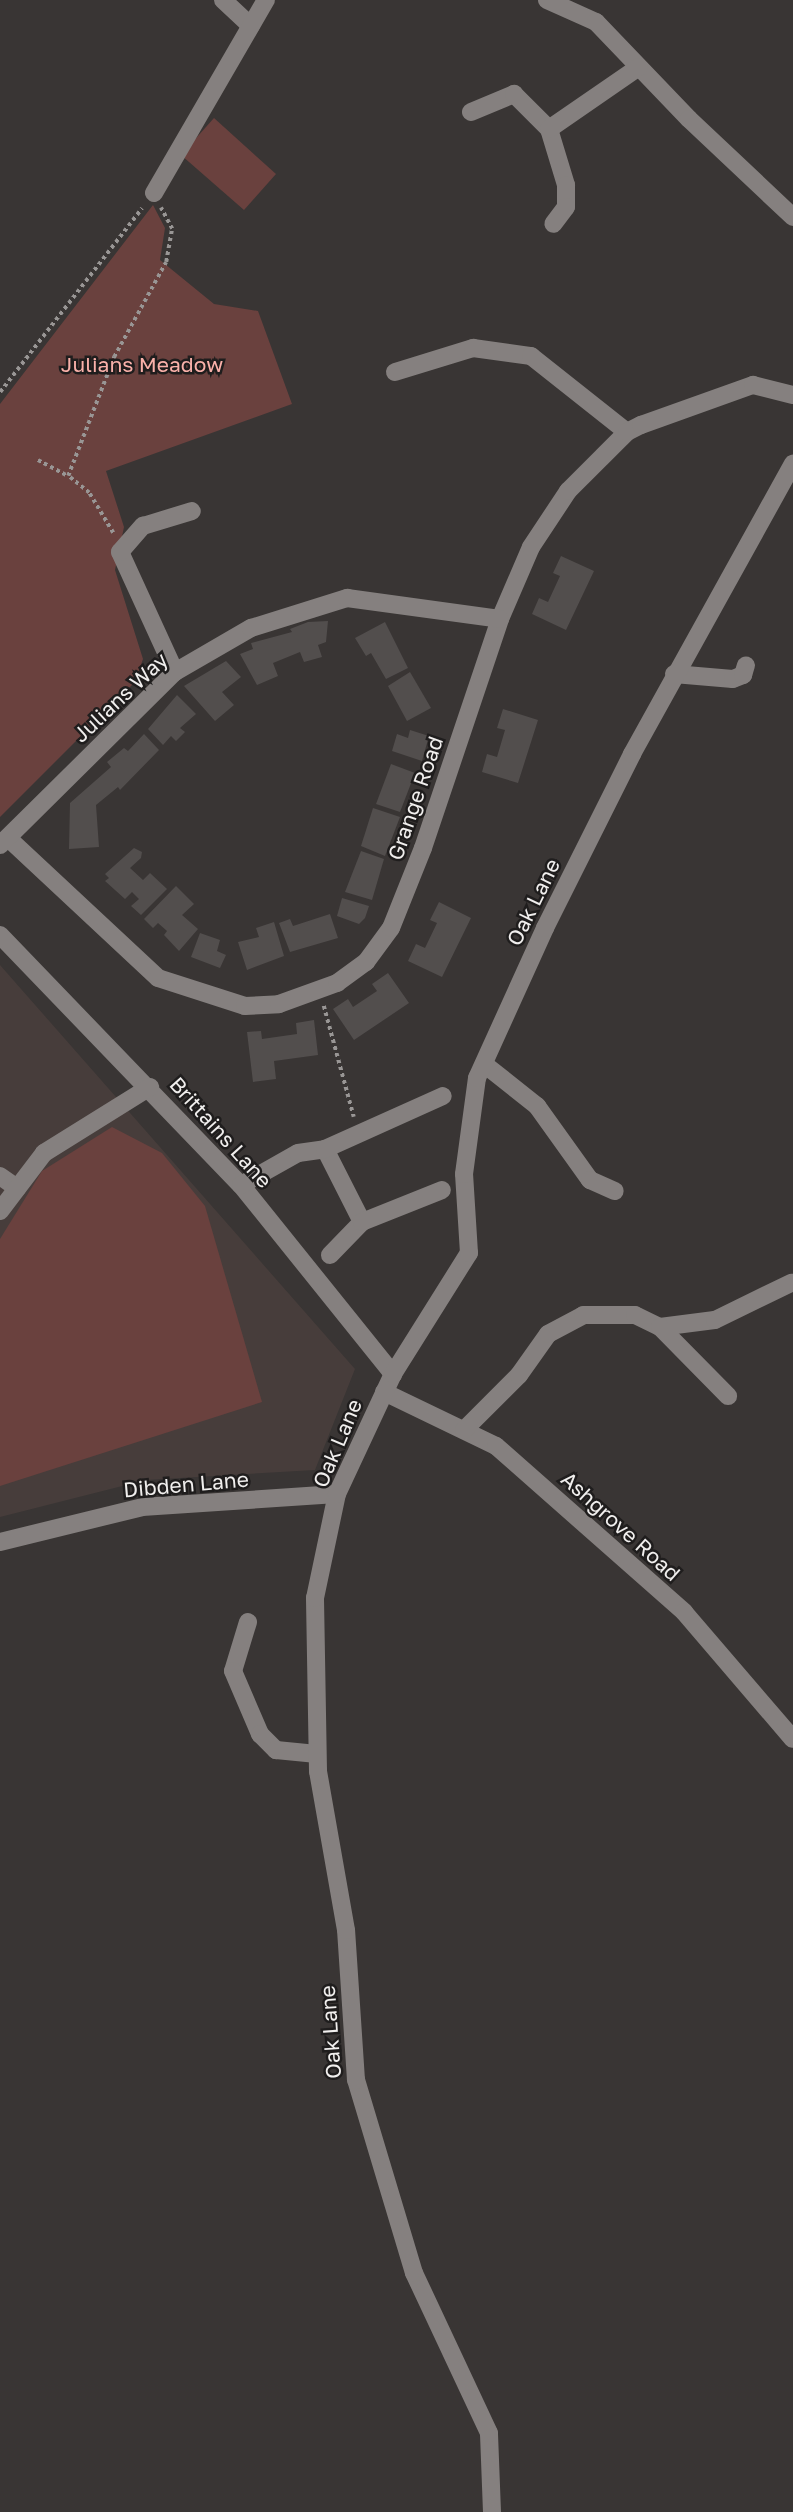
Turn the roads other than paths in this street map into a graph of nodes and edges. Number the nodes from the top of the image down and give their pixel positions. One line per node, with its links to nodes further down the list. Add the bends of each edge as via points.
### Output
1 (223, 0): 4 (street)
2 (266, 0): 4 (street)
3 (547, 0): 5 (street, via 596,22)
4 (251, 26): 8 (street)
5 (639, 67): 7 (street); 9 (street)
6 (471, 111): 7 (street, via 514,94)
7 (549, 129): 10 (street, via 566,185 566,207)
8 (153, 193)
9 (793, 217)
10 (553, 224)
11 (395, 372): 13 (street, via 473,348 531,356)
12 (793, 395): 13 (street, Grange Road, via 753,385)
13 (627, 432): 16 (street, Grange Road, via 561,500 531,547)
14 (793, 464): 19 (street, Oak Lane)
15 (192, 511): 18 (street, via 143,526 120,552)
16 (500, 619): 18 (street, Julians Way, via 347,598 251,628); 20 (street, Grange Road, via 423,848 391,928 366,962 319,990 279,1004 245,1006 158,978)
17 (746, 665): 19 (street, via 743,675 733,679)
18 (175, 672): 20 (street, Julians Way)
19 (674, 674): 22 (street, Oak Lane, via 545,928)
20 (4, 842)
21 (0, 935): 23 (street, Brittains Lane)
22 (484, 1064): 30 (street, via 537,1106 590,1180); 36 (street, Oak Lane, via 468,1121 469,1252)
23 (150, 1087): 27 (street, Brittains Lane); 28 (street, via 44,1153)
24 (443, 1096): 25 (street)
25 (325, 1149): 27 (street, via 298,1153); 32 (street)
26 (0, 1176): 28 (street)
27 (241, 1185): 36 (street, Brittains Lane)
28 (17, 1188): 31 (street)
29 (442, 1190): 32 (street)
30 (615, 1191)
31 (0, 1211)
32 (362, 1222): 33 (street)
33 (330, 1255)
34 (790, 1283): 35 (street, via 715,1320)
35 (660, 1327): 38 (street); 39 (street, via 635,1315 583,1315 548,1334 519,1375)
36 (393, 1374): 37 (street, Oak Lane)
37 (384, 1392): 39 (street, Ashgrove Road); 40 (street, Oak Lane)
38 (728, 1396)
39 (464, 1430): 43 (street, Ashgrove Road, via 496,1446 684,1612)
40 (337, 1494): 41 (street, Dibden Lane, via 142,1507); 44 (street, Oak Lane, via 315,1598)
41 (0, 1542)
42 (248, 1622): 44 (street, via 233,1671 260,1734 276,1750)
43 (791, 1733)
44 (317, 1754): 45 (street, Oak Lane, via 346,1930 355,2080 414,2273 489,2433)
45 (492, 2512)

